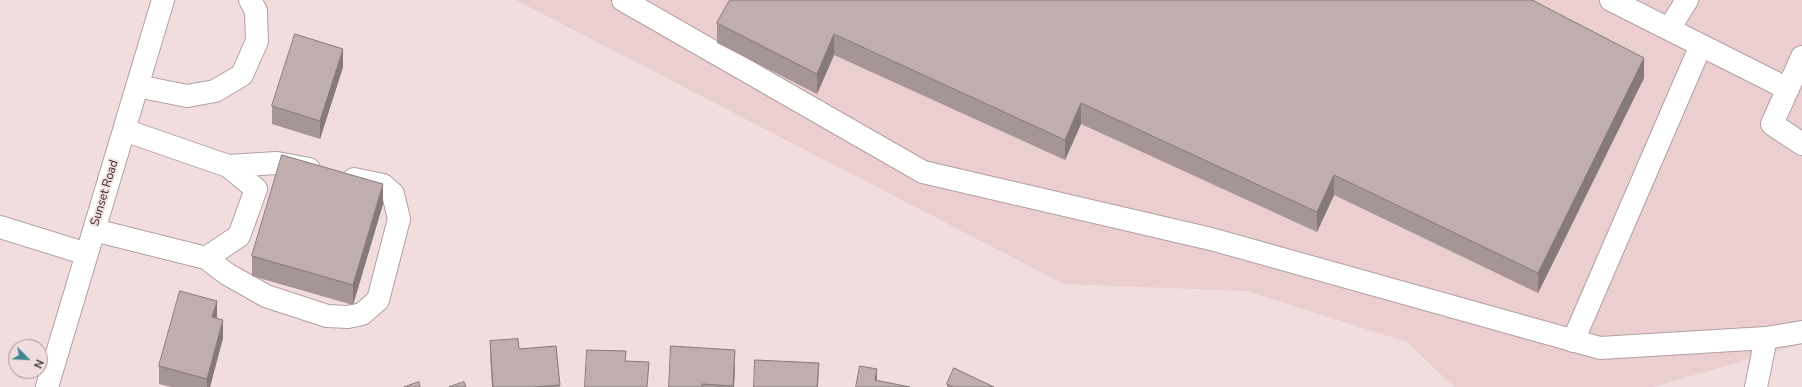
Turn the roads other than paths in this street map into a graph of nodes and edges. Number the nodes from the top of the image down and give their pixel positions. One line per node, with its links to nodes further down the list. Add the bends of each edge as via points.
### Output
1 (163, 0): 9 (street, Sunset Road)
2 (250, 0): 9 (street, via 256,11 257,42 242,75 215,91 187,96)
3 (623, 0): 20 (street, via 923,172 1211,239)
4 (1611, 0): 6 (street)
5 (1687, 0): 6 (street)
6 (1669, 29): 7 (street)
7 (1700, 45): 10 (street); 20 (street)
8 (1802, 57): 10 (street)
9 (137, 86): 11 (street, Sunset Road)
10 (1788, 89): 12 (street, via 1772,124)
11 (124, 130): 13 (street); 15 (street, Sunset Road)
12 (1802, 144)
13 (228, 166): 17 (street, via 256,189 239,236); 17 (street, via 276,163 383,185 393,194 399,219 378,300 362,314 348,317 327,316 266,296)
14 (0, 227): 16 (street)
15 (94, 230): 16 (street, Sunset Road); 17 (street)
16 (87, 254): 21 (street, Sunset Road)
17 (206, 258)
18 (1802, 332): 19 (street)
19 (1766, 338): 20 (street, via 1600,348); 22 (street)
20 (1573, 340)
21 (47, 387)
22 (1756, 387)

